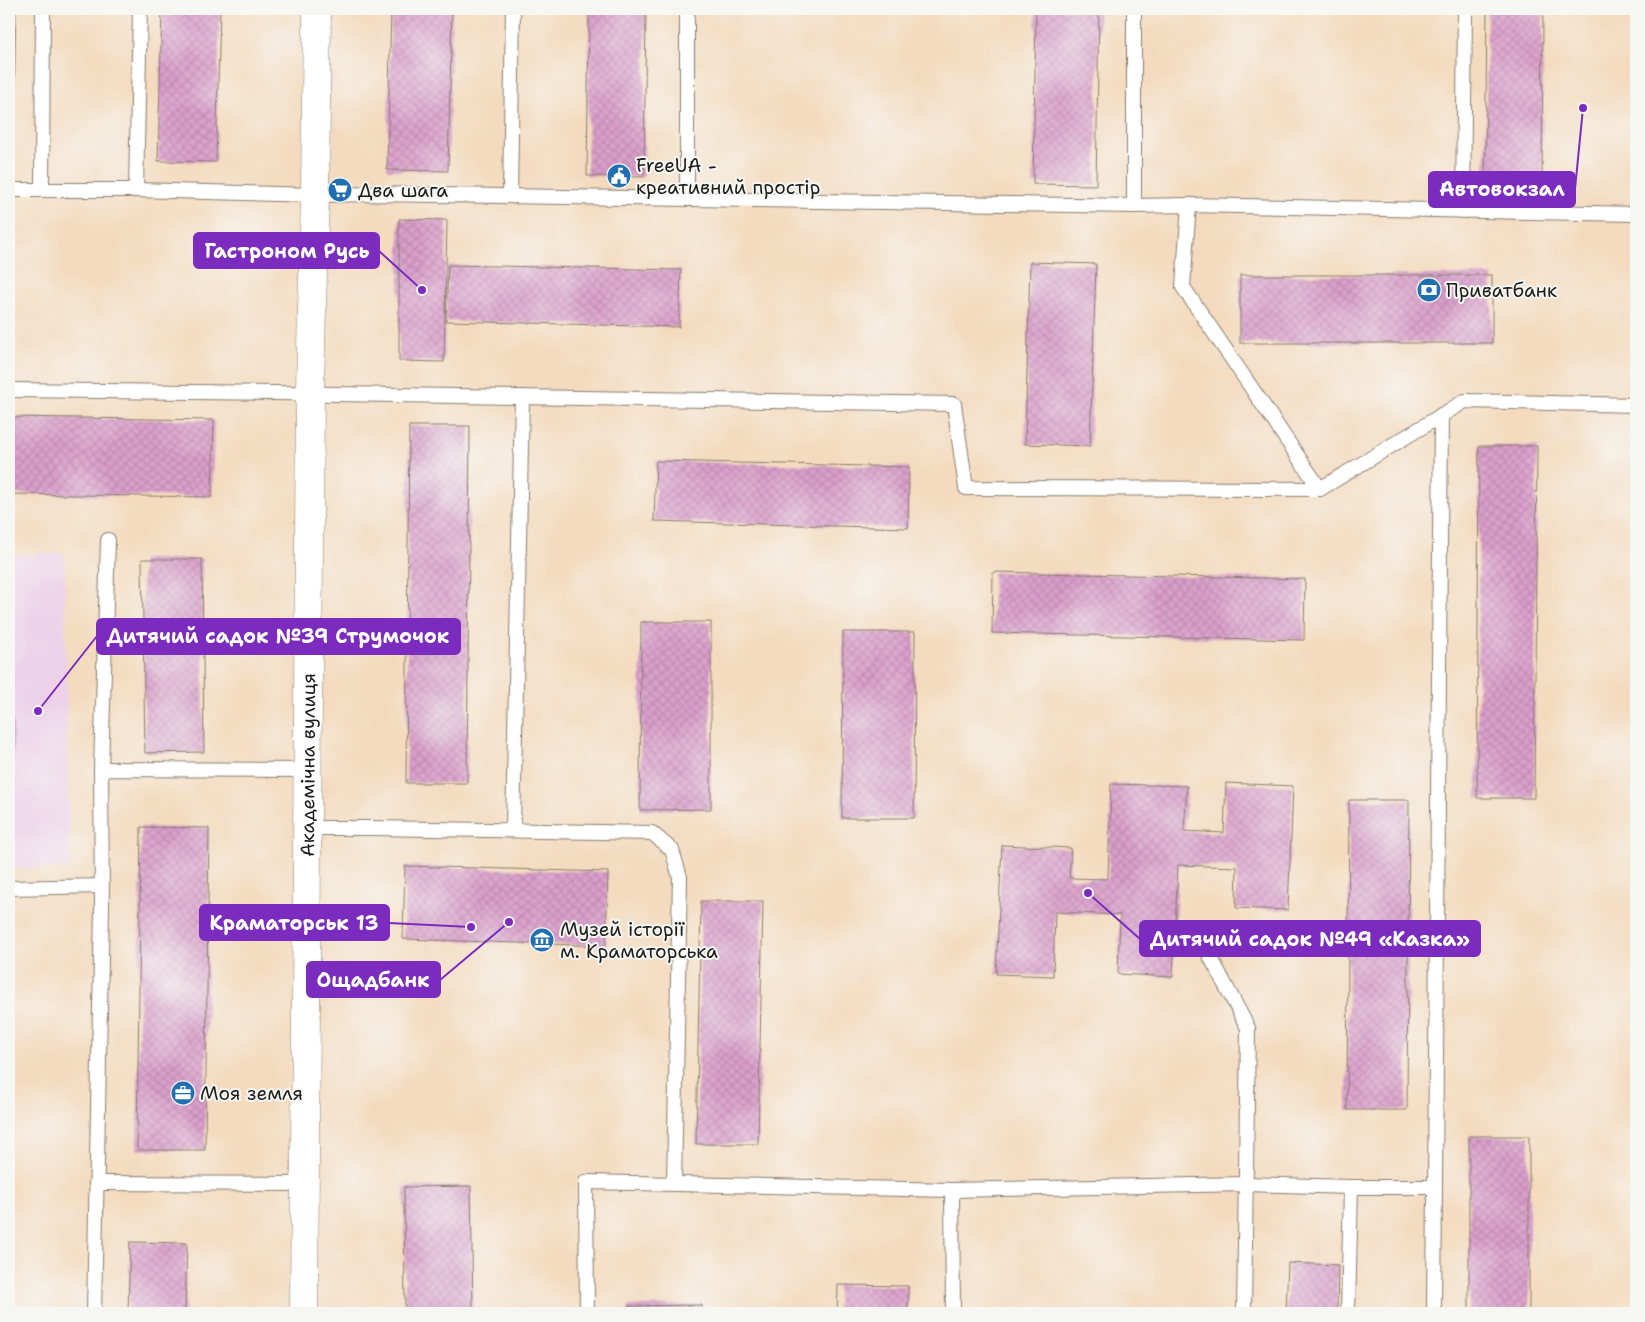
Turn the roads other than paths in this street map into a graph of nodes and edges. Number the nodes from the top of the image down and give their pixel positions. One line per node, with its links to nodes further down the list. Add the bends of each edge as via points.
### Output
1 (43, 9): 9 (lane)
2 (140, 9): 10 (lane)
3 (317, 9): 11 (street, Академічна вулиця)
4 (513, 9): 12 (lane)
5 (686, 9): 13 (lane)
6 (1134, 9): 15 (lane)
7 (1465, 9): 16 (lane)
8 (9, 190): 9 (lane)
9 (42, 190): 10 (lane)
10 (136, 190): 11 (lane)
11 (315, 194): 12 (lane); 19 (street, Академічна вулиця)
12 (510, 196): 13 (lane)
13 (687, 198): 15 (lane)
14 (1189, 205): 15 (lane); 16 (lane); 23 (lane, via 1183,288)
15 (1134, 206)
16 (1463, 211): 17 (lane)
17 (1636, 214)
18 (9, 390): 19 (lane)
19 (310, 393): 20 (lane); 26 (street, Академічна вулиця)
20 (522, 397): 23 (lane, via 954,404 966,488); 28 (lane)
21 (1636, 405): 22 (lane, via 1465,401)
22 (1441, 415): 23 (lane); 37 (lane)
23 (1320, 489)
24 (108, 540): 25 (lane)
25 (101, 769): 26 (lane); 29 (lane)
26 (307, 770): 27 (street, Академічна вулиця)
27 (307, 828): 28 (lane); 33 (street, Академічна вулиця)
28 (513, 830): 34 (lane, via 652,833 672,850 680,877)
29 (102, 886): 30 (lane); 32 (lane)
30 (9, 888)
31 (1201, 939): 35 (lane, via 1248,1028)
32 (96, 1183): 33 (lane); 39 (lane)
33 (304, 1184): 40 (street, Академічна вулиця)
34 (674, 1184): 38 (lane); 41 (lane, via 586,1182)
35 (1246, 1184): 36 (lane); 38 (lane); 43 (lane)
36 (1351, 1187): 37 (lane); 44 (lane)
37 (1435, 1187): 45 (lane)
38 (952, 1190): 42 (lane)
39 (94, 1313)
40 (304, 1313)
41 (588, 1313)
42 (953, 1313)
43 (1244, 1313)
44 (1348, 1313)
45 (1434, 1313)

